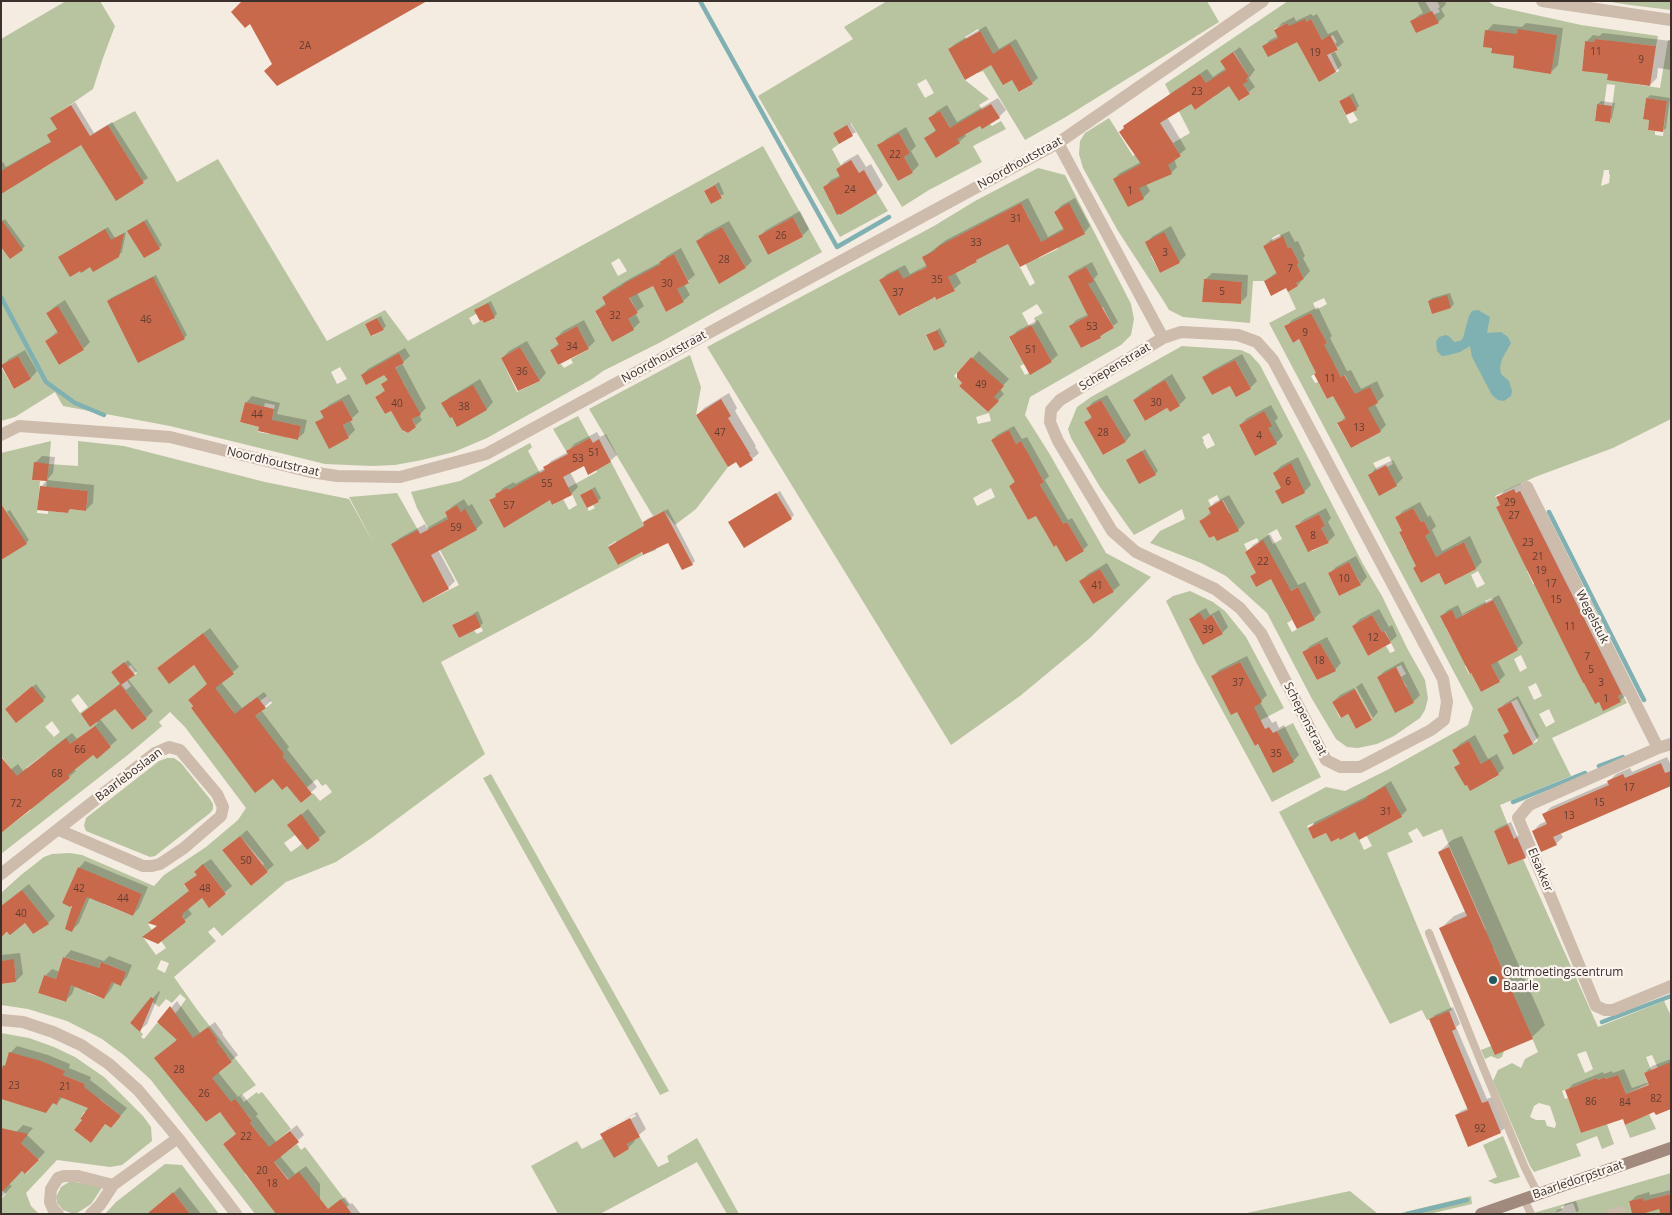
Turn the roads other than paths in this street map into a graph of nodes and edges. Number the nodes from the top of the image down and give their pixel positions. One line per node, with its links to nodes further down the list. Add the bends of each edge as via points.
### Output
1 (1263, 1): 4 (street, Noordhoutstraat)
2 (1542, 1): 3 (street)
3 (1671, 20)
4 (1058, 143): 5 (street, Schepenstraat); 6 (street, Noordhoutstraat, via 486,454 400,477 337,476 170,437 19,426)
5 (1163, 338): 5 (street, Schepenstraat, via 1181,332 1238,335 1257,342 1273,360 1443,679 1447,702 1444,720 1431,730 1360,767 1340,767 1326,760 1260,633 1240,608 1215,589 1136,552 1112,531 1058,442 1050,422 1051,410 1060,400)
6 (1, 435)
7 (1526, 487): 8 (street, Wegelstuk)
8 (1665, 746): 12 (street, Elsakker, via 1529,805 1518,818 1596,1006 1613,1010)
9 (59, 830): 9 (street, Baarleboslaan, via 154,753 169,746 180,750 224,807 221,816 184,848 152,866 144,866); 10 (street, Baarleboslaan)
10 (1, 874)
11 (1429, 933): 17 (lane, via 1490,1086)
12 (1671, 986)
13 (1, 1020): 14 (street, via 23,1022 81,1045 138,1090)
14 (178, 1138): 16 (street); 22 (street)
15 (1671, 1148): 17 (main road, Baarledorpstraat)
16 (113, 1185): 20 (street, via 78,1176 58,1178 51,1189 50,1202); 21 (street)
17 (1538, 1194): 18 (main road, Baarledorpstraat)
18 (1524, 1199): 19 (main road, Baarledorpstraat); 23 (lane)
19 (1488, 1213)
20 (58, 1214)
21 (90, 1214)
22 (236, 1214)
23 (1531, 1214)
24 (1609, 1214): 25 (lane, via 1621,1210)
25 (1622, 1214)

